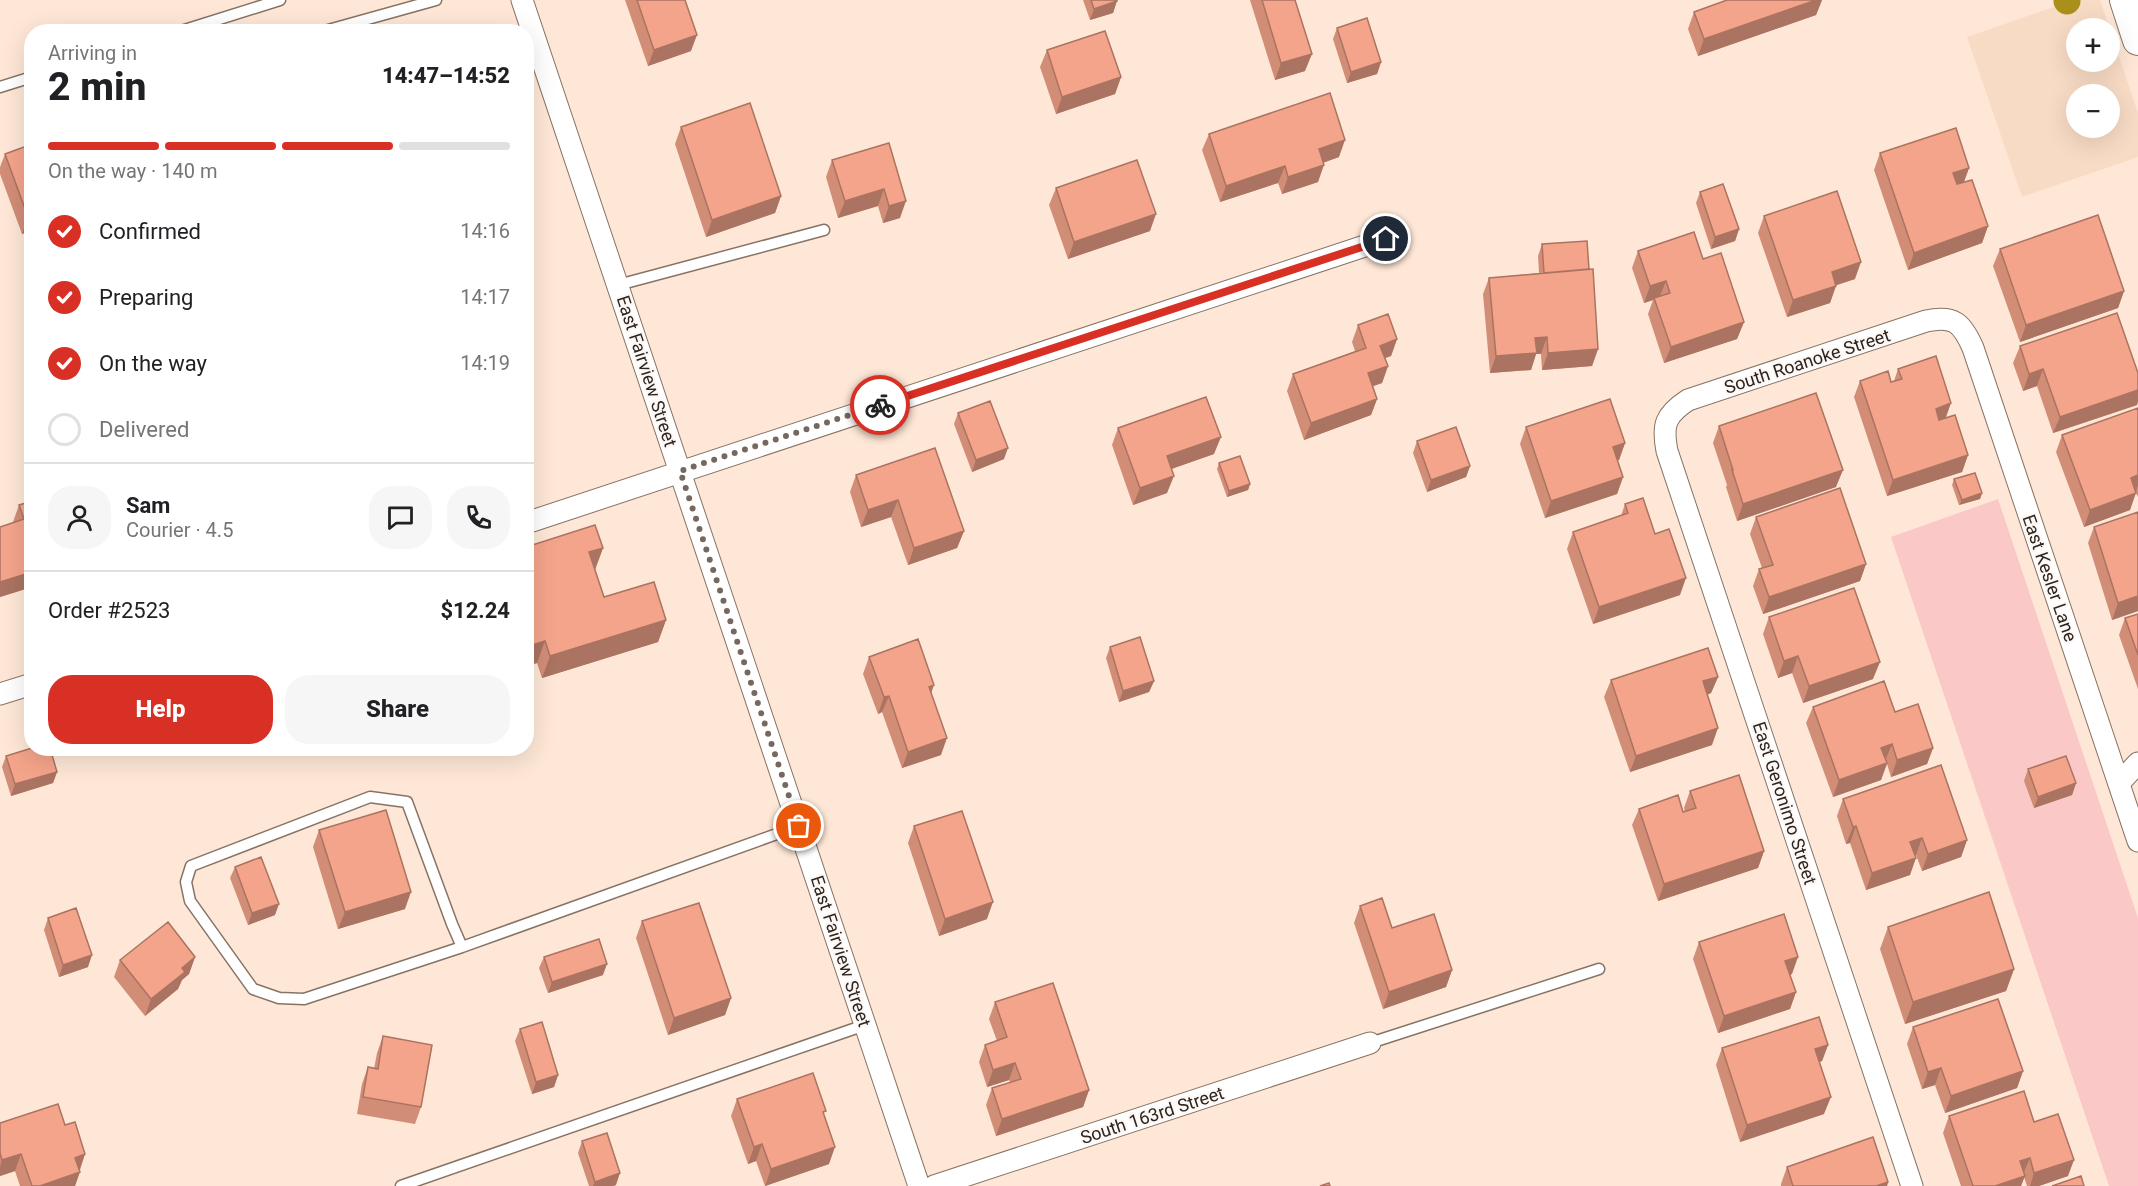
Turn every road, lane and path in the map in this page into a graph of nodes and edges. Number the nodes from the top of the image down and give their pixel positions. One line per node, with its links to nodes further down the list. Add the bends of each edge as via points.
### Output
1 (280, 0): 5 (lane)
2 (436, 0): 6 (lane)
3 (522, 0): 7 (street, East Fairview Street)
4 (2129, 1): 9 (main road)
5 (204, 24)
6 (350, 24)
7 (530, 24)
8 (534, 36): 14 (street, East Fairview Street)
9 (2138, 40)
10 (24, 80): 11 (lane)
11 (0, 87)
12 (824, 230): 14 (lane)
13 (1386, 239): 17 (street)
14 (618, 285): 17 (street, East Fairview Street)
15 (1954, 321): 16 (street, South Roanoke Street, via 1926,321 1688,400); 22 (street, East Kesler Lane, via 1966,332 1973,348)
16 (1667, 419): 32 (street, East Geronimo Street, via 1667,451)
17 (680, 471): 18 (street); 23 (street, East Fairview Street)
18 (534, 520)
19 (24, 686): 20 (street)
20 (0, 694)
21 (2138, 763): 22 (street)
22 (2128, 784): 24 (street, East Kesler Lane)
23 (799, 826): 25 (lane); 27 (street, East Fairview Street)
24 (2138, 841)
25 (462, 947): 25 (lane, via 406,802 397,799 370,797 190,866 186,882 190,901 253,989 279,998 304,999)
26 (1599, 969): 28 (lane)
27 (865, 1024): 29 (lane); 30 (street, East Fairview Street)
28 (1370, 1043): 31 (street, South 163rd Street)
29 (401, 1186)
30 (919, 1186)
31 (934, 1186)
32 (1912, 1186)

